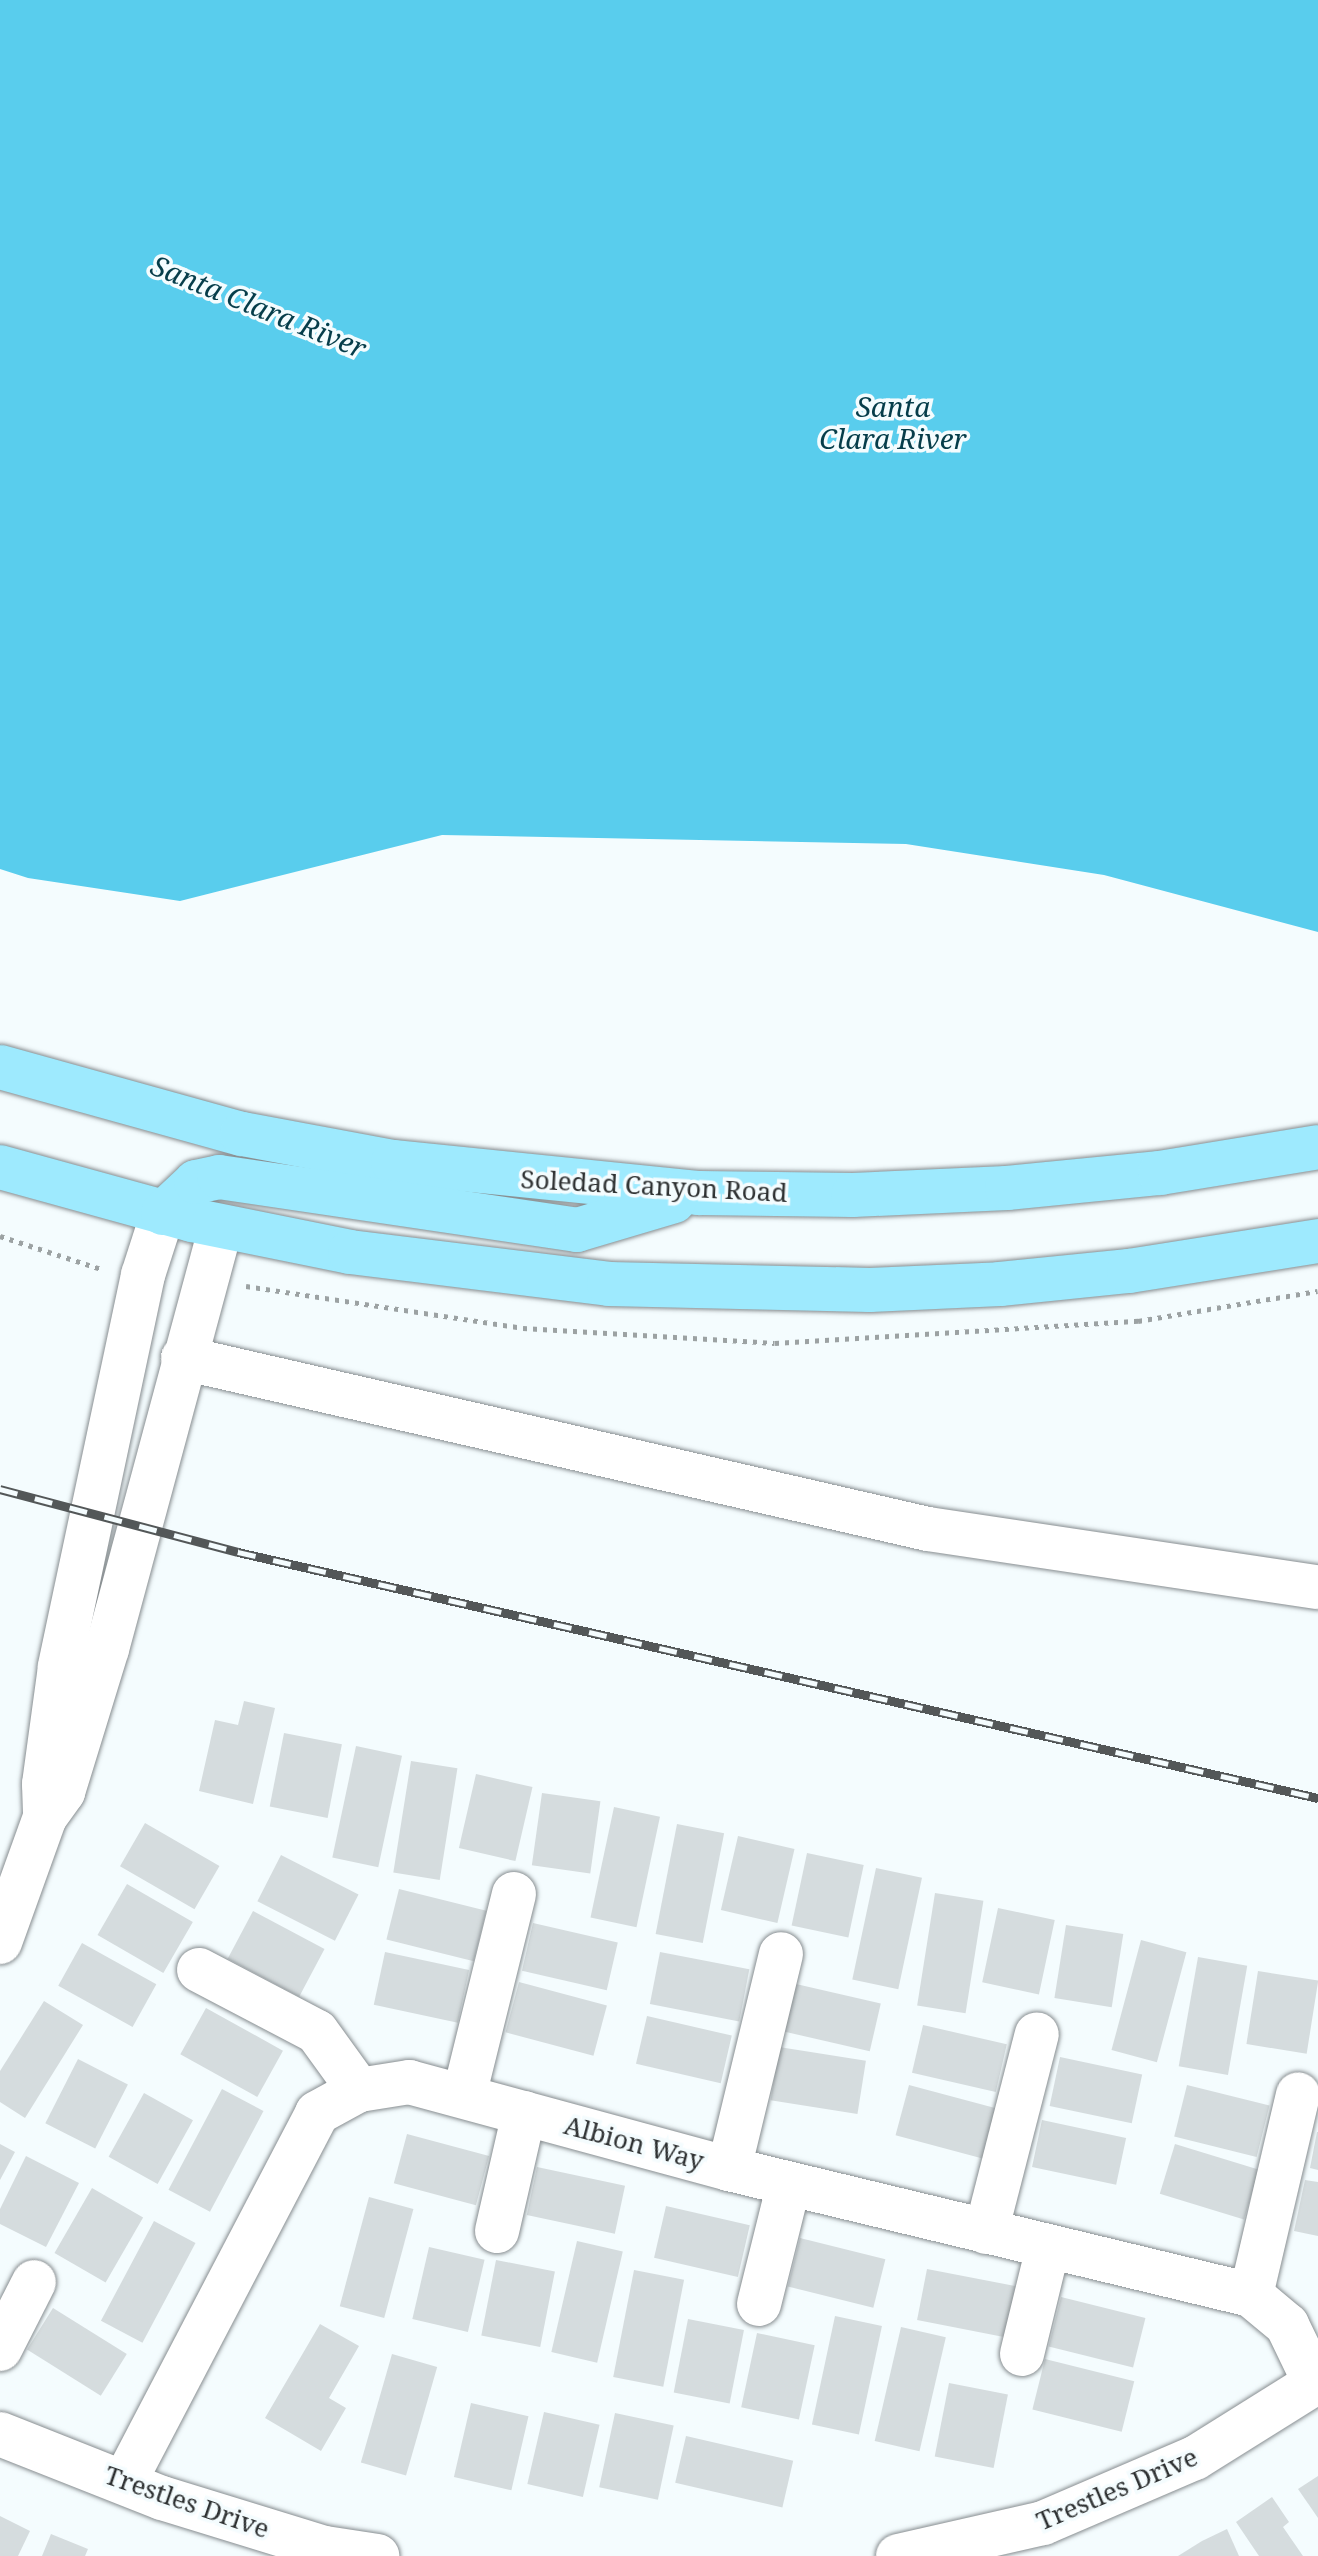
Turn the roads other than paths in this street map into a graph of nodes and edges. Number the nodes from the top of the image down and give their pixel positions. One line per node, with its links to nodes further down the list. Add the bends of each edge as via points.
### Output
1 (0, 1067): 4 (main road, Soledad Canyon Road, via 242,1134 393,1162)
2 (1318, 1147): 4 (main road, Soledad Canyon Road, via 1160,1173 1007,1188 853,1195)
3 (0, 1167): 5 (main road)
4 (699, 1193): 5 (main road, via 577,1230 219,1177 196,1182)
5 (163, 1213): 6 (main road); 10 (street, via 143,1275 60,1667 44,1784)
6 (221, 1227): 7 (main road, via 478,1271 753,1290 1000,1284 1129,1271); 8 (street)
7 (1318, 1241)
8 (183, 1358): 9 (street, via 928,1529); 10 (street, via 107,1649 63,1792)
9 (1318, 1587)
10 (45, 1817): 12 (street)
11 (514, 1894): 18 (street)
12 (0, 1942)
13 (781, 1954): 20 (street)
14 (199, 1970): 16 (street, via 317,2032)
15 (1037, 2034): 23 (street)
16 (359, 2090): 18 (street, Albion Way, via 409,2082); 32 (street, Albion Way, via 317,2113)
17 (1298, 2094): 26 (street)
18 (464, 2096): 19 (street, Albion Way)
19 (524, 2113): 20 (street, Albion Way); 22 (street)
20 (729, 2169): 21 (street, Albion Way)
21 (789, 2184): 23 (street, Albion Way); 27 (street)
22 (497, 2231)
23 (986, 2232): 24 (street, Albion Way)
24 (1048, 2247): 26 (street, Albion Way); 29 (street)
25 (34, 2282): 28 (street)
26 (1251, 2295): 30 (street, Albion Way, via 1287,2325)
27 (759, 2304)
28 (0, 2349)
29 (1022, 2354)
30 (1317, 2382): 34 (street, Trestles Drive, via 1195,2458 1043,2523)
31 (0, 2434): 32 (street, Trestles Drive)
32 (125, 2481): 33 (street, Trestles Drive, via 325,2548)
33 (377, 2556)
34 (898, 2556)

